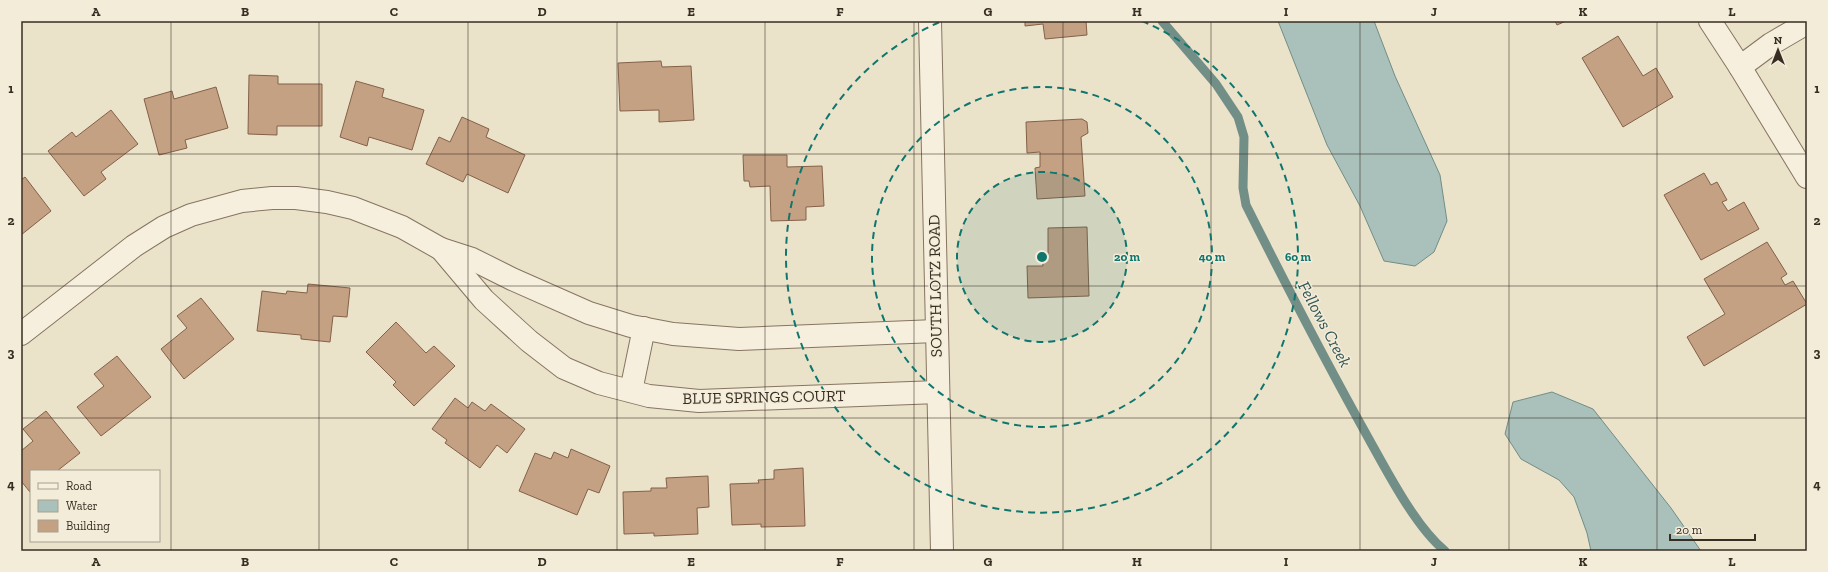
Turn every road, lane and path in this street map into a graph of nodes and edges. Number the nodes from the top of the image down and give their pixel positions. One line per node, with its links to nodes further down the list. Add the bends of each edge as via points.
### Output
1 (930, 21): 8 (street, SOUTH LOTZ ROAD)
2 (1710, 21): 4 (street)
3 (1807, 23): 4 (street, via 1771,44)
4 (1740, 67): 5 (street)
5 (1807, 177)
6 (441, 249): 7 (street, via 472,259 589,313); 9 (street, BLUE SPRINGS COURT, via 402,227 353,208 296,198 242,201 191,215 164,227 134,246); 10 (street, BLUE SPRINGS COURT, via 484,300 529,341 564,368 599,383)
7 (644, 328): 8 (street, via 673,334 739,339); 10 (street)
8 (936, 331): 11 (street, SOUTH LOTZ ROAD)
9 (21, 334)
10 (631, 391): 11 (street, BLUE SPRINGS COURT, via 649,396 699,401)
11 (938, 392): 12 (street, SOUTH LOTZ ROAD)
12 (942, 551)

